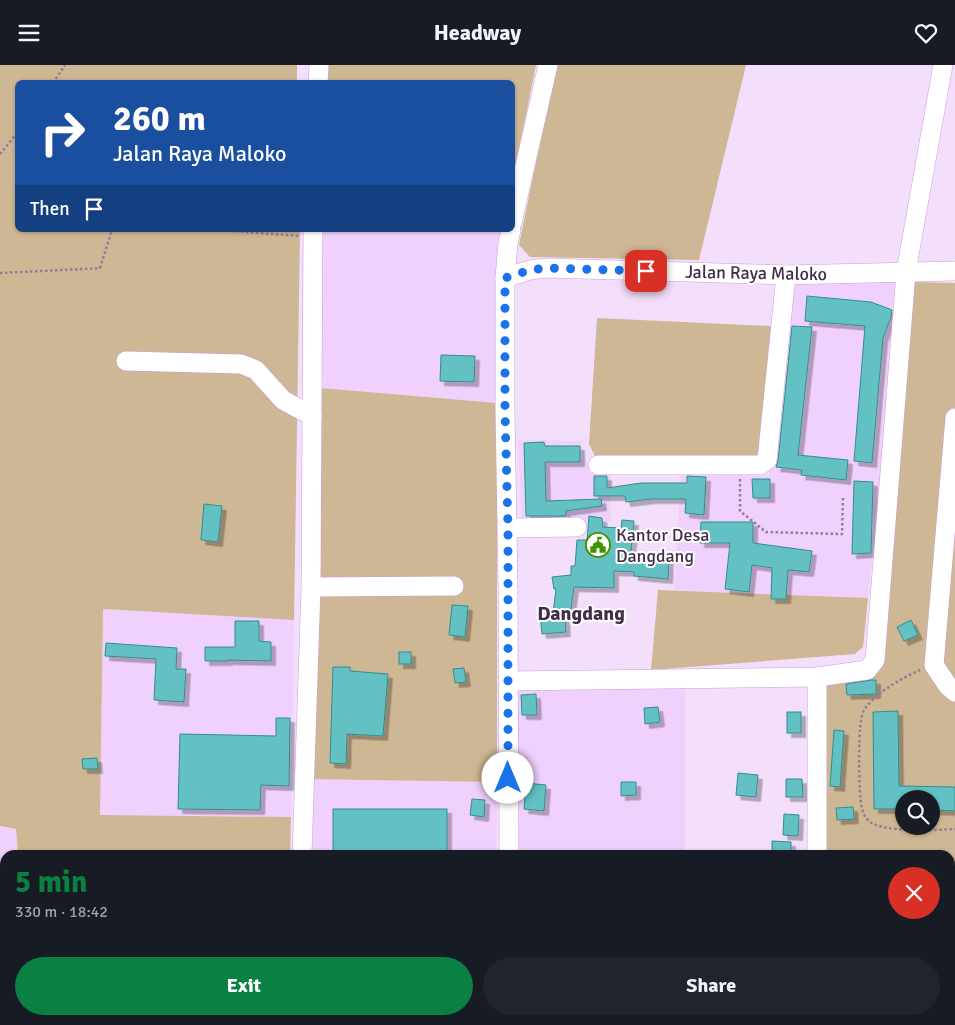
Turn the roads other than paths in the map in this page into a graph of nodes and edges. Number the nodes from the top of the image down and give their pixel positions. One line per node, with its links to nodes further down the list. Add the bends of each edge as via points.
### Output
1 (318, 65): 4 (street)
2 (548, 65): 5 (street)
3 (943, 65): 9 (street)
4 (318, 80)
5 (515, 210)
6 (511, 232): 11 (street)
7 (313, 234): 13 (street)
8 (955, 271): 9 (street, Jalan Raya Maloko)
9 (906, 272): 10 (street, Jalan Raya Maloko); 20 (street, via 875,660 867,670)
10 (786, 275): 11 (street, Jalan Raya Maloko, via 547,268); 15 (street, via 767,460 760,465)
11 (505, 278): 17 (street)
12 (126, 361): 13 (street, via 241,364 256,370 284,401)
13 (312, 416): 19 (street)
14 (955, 418): 22 (street, via 934,665)
15 (598, 465)
16 (577, 527): 17 (street)
17 (508, 528): 21 (street)
18 (454, 586): 19 (street)
19 (311, 587): 23 (street)
20 (817, 677): 21 (street); 25 (street)
21 (508, 681): 24 (street)
22 (955, 692)
23 (302, 850)
24 (509, 850)
25 (817, 850)

